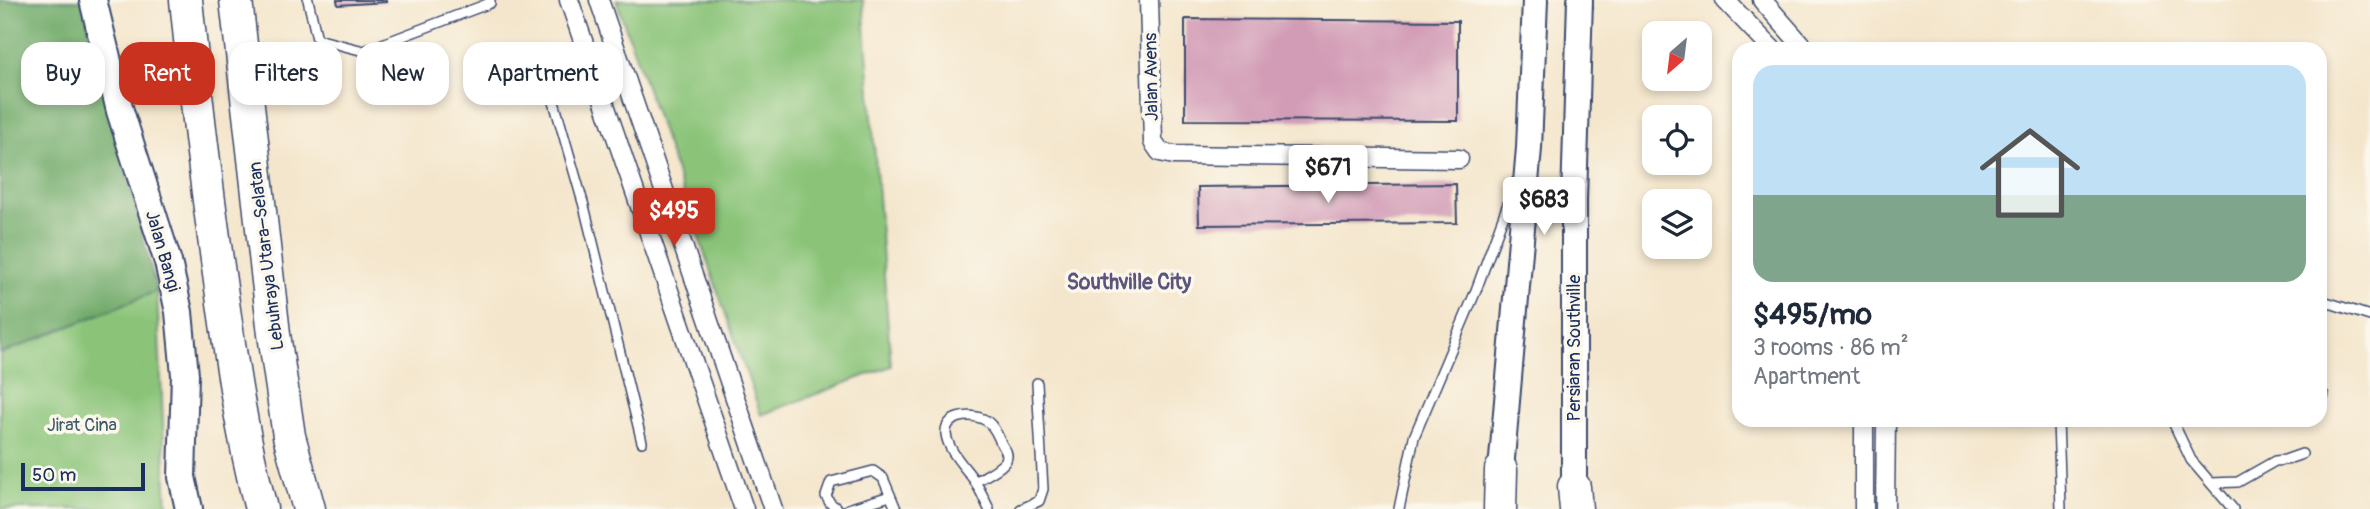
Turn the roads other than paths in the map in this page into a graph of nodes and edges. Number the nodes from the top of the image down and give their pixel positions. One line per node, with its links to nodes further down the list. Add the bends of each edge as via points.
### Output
1 (93, 0): 34 (main road, Jalan Bangi, via 179,312 186,375 182,477)
2 (186, 0): 35 (highway, via 236,395)
3 (236, 0): 36 (highway, Lebuhraya Utara–Selatan, via 274,334 289,436)
4 (308, 0): 5 (lane, via 317,39 364,51)
5 (490, 0)
6 (569, 0): 13 (street)
7 (599, 0): 38 (street)
8 (1149, 0): 19 (street, Jalan Avens, via 1153,142 1160,152)
9 (1535, 0): 18 (main road)
10 (1580, 0): 33 (main road, Persiaran Southville, via 1574,199)
11 (1725, 0): 14 (street)
12 (1762, 0): 15 (street)
13 (583, 42)
14 (1765, 42)
15 (1799, 42)
16 (556, 105): 27 (lane)
17 (605, 105): 37 (street)
18 (1529, 148): 29 (main road); 44 (lane, via 1414,437)
19 (1459, 159)
20 (2327, 302): 21 (lane)
21 (2370, 316)
22 (1037, 383): 43 (lane, via 1042,489 1040,501)
23 (1864, 427): 46 (street)
24 (1886, 427): 47 (street)
25 (2057, 427): 48 (lane)
26 (2175, 427): 31 (lane, via 2191,460)
27 (642, 442)
28 (2302, 454): 31 (lane, via 2275,461 2238,482)
29 (1501, 470): 45 (highway)
30 (975, 482): 30 (lane, via 946,436 947,427 959,417 988,422 1007,454 1001,465); 42 (lane)
31 (2211, 483): 49 (lane)
32 (890, 496): 39 (lane, via 883,478 866,472 831,482 826,496); 40 (lane); 41 (lane)
33 (1575, 498)
34 (189, 509)
35 (261, 509)
36 (309, 509)
37 (744, 509)
38 (773, 509)
39 (838, 509)
40 (848, 509)
41 (895, 509)
42 (989, 509)
43 (1021, 509)
44 (1399, 509)
45 (1500, 509)
46 (1864, 509)
47 (1885, 509)
48 (2061, 509)
49 (2233, 509)

